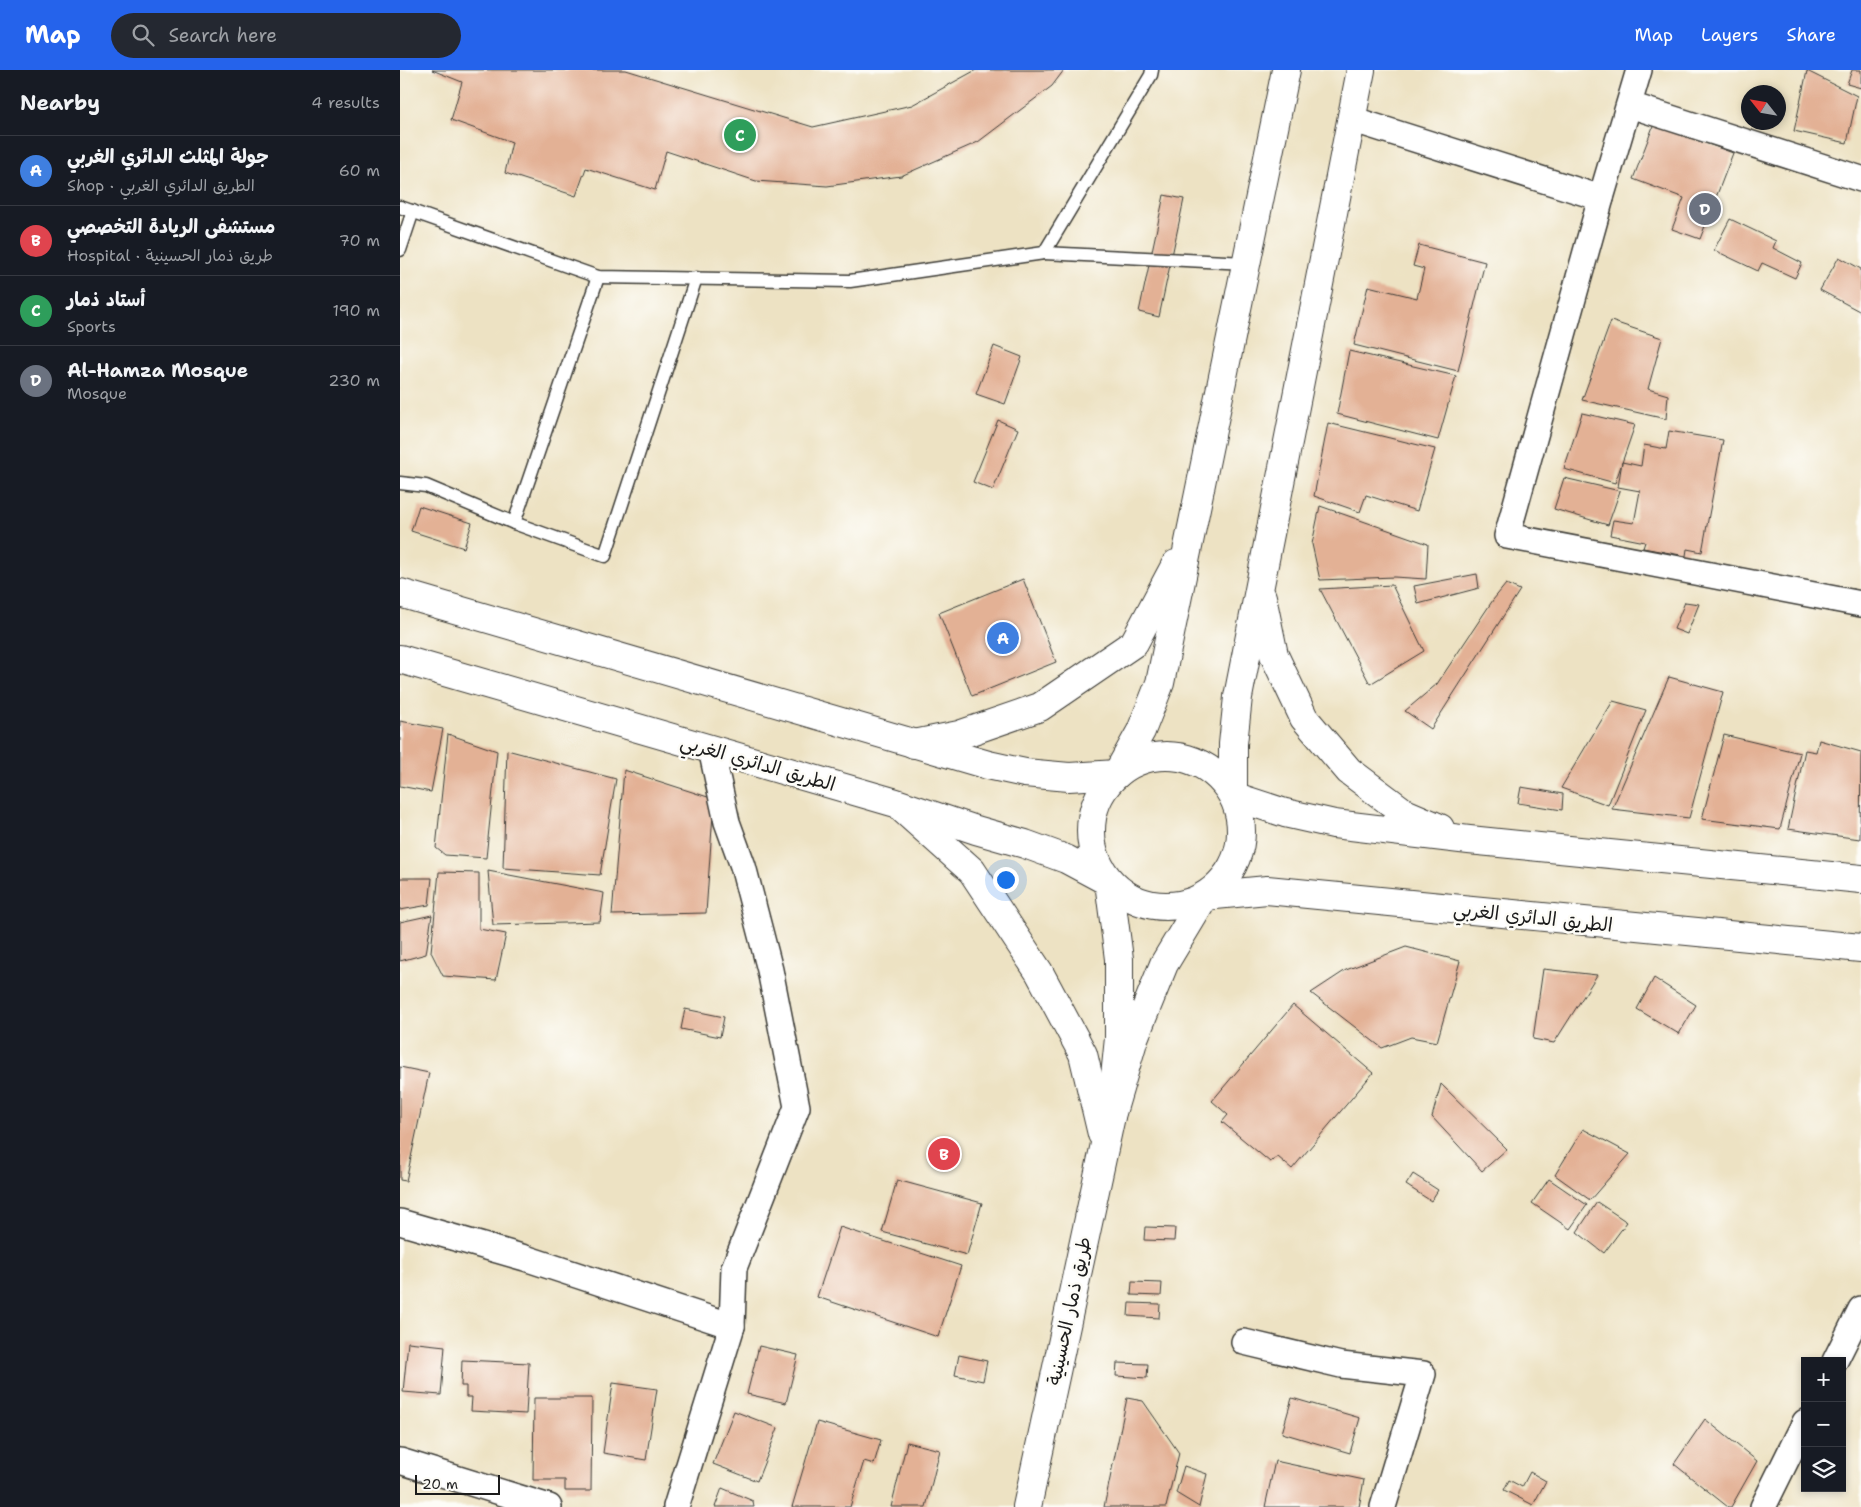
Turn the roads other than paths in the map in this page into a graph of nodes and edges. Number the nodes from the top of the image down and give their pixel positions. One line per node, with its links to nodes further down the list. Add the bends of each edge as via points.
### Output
1 (1152, 70): 12 (lane)
2 (1286, 70): 13 (main road)
3 (1361, 70): 6 (main road)
4 (1639, 70): 5 (street)
5 (1630, 105): 7 (street); 8 (street)
6 (1351, 119): 8 (street); 19 (main road)
7 (1861, 179)
8 (1601, 198): 21 (street, via 1507,536)
9 (400, 206): 10 (lane)
10 (412, 211): 11 (lane); 14 (lane)
11 (400, 250)
12 (1044, 253): 13 (lane); 15 (lane, via 850,280)
13 (1246, 263): 18 (main road)
14 (598, 277): 15 (lane); 17 (lane)
15 (696, 278): 17 (lane, via 605,556)
16 (400, 483): 17 (lane, via 426,486)
17 (514, 523)
18 (1190, 539): 23 (main road, via 1134,643 1040,707 959,735); 25 (main road, via 1160,683 1141,731)
19 (1260, 586): 26 (main road, via 1238,697 1233,744); 28 (main road, via 1274,654 1304,718 1349,771 1405,813)
20 (400, 593): 23 (main road)
21 (1861, 604)
22 (400, 659): 24 (main road, الطريق الدائري الغربي)
23 (914, 744): 25 (main road, via 1025,774 1069,777)
24 (711, 749): 27 (main road, الطريق الدائري الغربي); 37 (street, via 727,822 743,866 770,970 796,1106 734,1268)
25 (1117, 774): 26 (main road, via 1136,762 1158,756 1181,757 1202,765 1220,778); 30 (main road, via 1102,792 1092,814 1091,838 1096,862)
26 (1233, 796): 28 (main road, via 1284,814 1334,824); 31 (main road, via 1240,818 1241,841 1234,862 1222,881)
27 (896, 803): 30 (main road, الطريق الدائري الغربي, via 1025,844); 34 (main road, via 972,872 1039,972 1083,1054)
28 (1469, 840): 29 (main road)
29 (1861, 880)
30 (1109, 882): 31 (main road, via 1130,898 1154,906 1180,906); 33 (main road, via 1119,969 1119,1038)
31 (1205, 896): 32 (main road, الطريق الدائري الغربي, via 1267,890); 33 (main road, via 1164,964 1134,1038)
32 (1861, 948)
33 (1111, 1116): 34 (main road, طريق ذمار الحسينية)
34 (1105, 1144): 44 (main road, طريق ذمار الحسينية)
35 (400, 1222): 37 (street, via 525,1258)
36 (1861, 1309): 39 (street)
37 (732, 1326): 43 (street)
38 (1244, 1342): 45 (street, via 1341,1365 1423,1374)
39 (1837, 1357)
40 (1801, 1430): 46 (street)
41 (400, 1461): 42 (street)
42 (548, 1507)
43 (676, 1507)
44 (1027, 1507)
45 (1383, 1507)
46 (1763, 1507)

